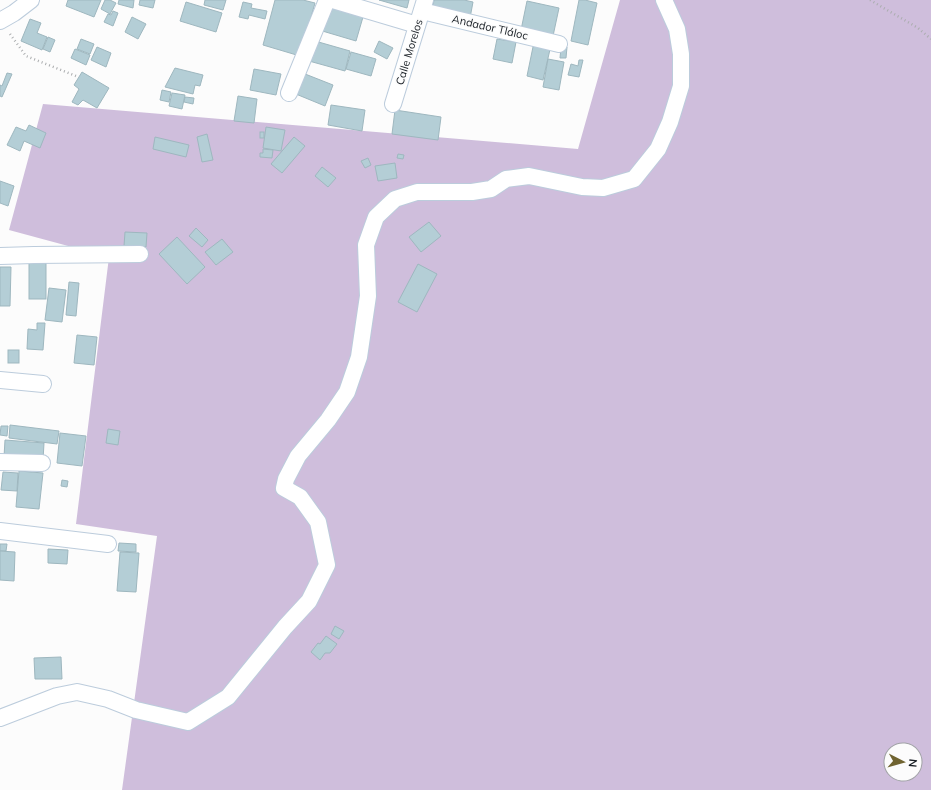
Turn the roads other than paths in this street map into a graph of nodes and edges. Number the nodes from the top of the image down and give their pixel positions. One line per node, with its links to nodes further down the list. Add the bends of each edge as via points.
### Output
1 (31, 0): 6 (street)
2 (326, 0): 8 (street)
3 (333, 0): 5 (street, Andador Tláloc)
4 (664, 0): 18 (street, via 676,29 681,54 681,86 670,122 658,149 634,179 603,188 582,187 529,176 506,179 491,189 472,192 418,192 394,199 376,217 366,245 368,296 359,357 347,392 298,456 284,488 300,497 318,522 327,565 309,601 228,697 188,722 77,692 57,696)
5 (421, 12): 7 (street, Andador Tláloc); 9 (street, Calle Morelos)
6 (0, 20)
7 (559, 44)
8 (289, 93)
9 (393, 104)
10 (140, 254): 11 (street)
11 (0, 256)
12 (2, 380): 13 (street)
13 (42, 384)
14 (0, 462): 15 (street)
15 (42, 463)
16 (0, 530): 17 (street)
17 (108, 544)
18 (0, 718)

